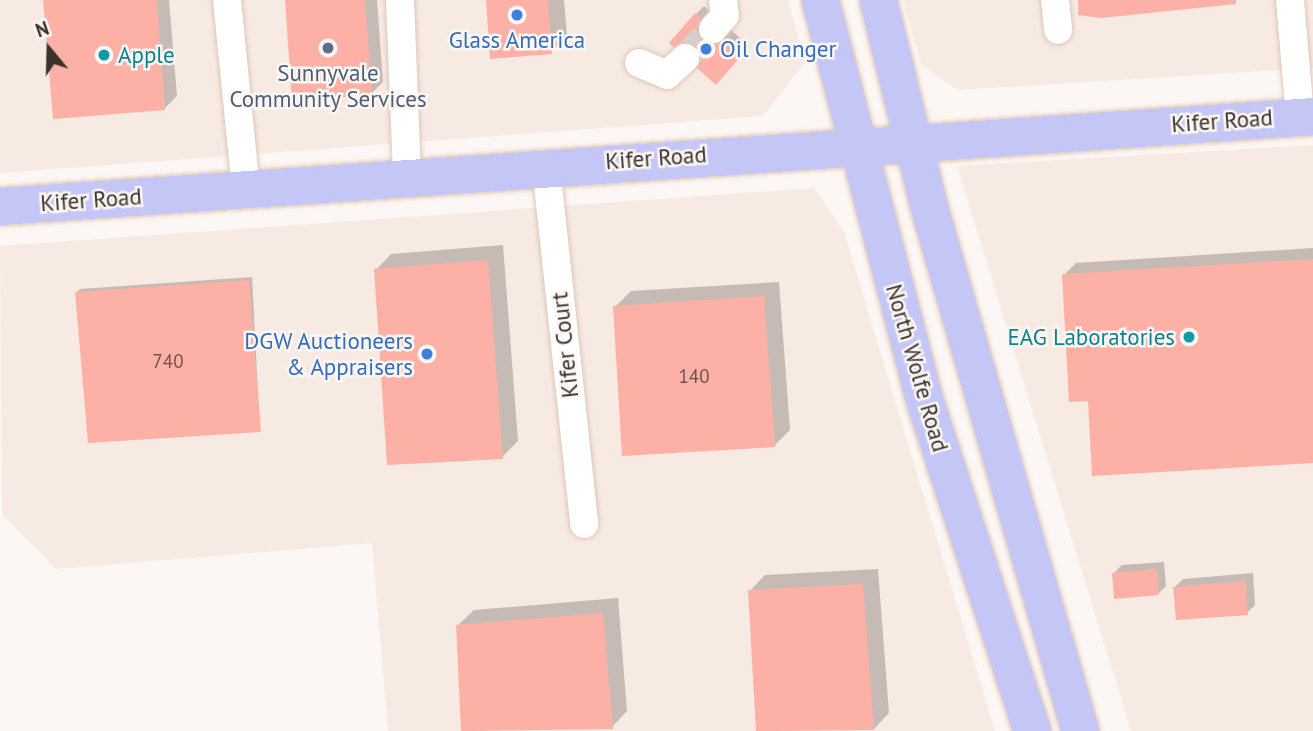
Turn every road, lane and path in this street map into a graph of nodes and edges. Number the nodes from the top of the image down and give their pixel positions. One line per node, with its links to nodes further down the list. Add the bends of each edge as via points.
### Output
1 (227, 0): 17 (street)
2 (400, 0): 16 (street)
3 (723, 0): 8 (street, via 725,15)
4 (820, 0): 14 (main road, North Wolfe Road)
5 (878, 0): 13 (main road)
6 (1055, 0): 9 (street)
7 (1290, 0): 12 (street)
8 (713, 29)
9 (1058, 30)
10 (685, 58): 11 (street, via 667,75)
11 (639, 63)
12 (1307, 116): 13 (main road, Kifer Road)
13 (913, 144): 14 (main road, Kifer Road); 21 (main road)
14 (854, 145): 15 (main road, Kifer Road); 20 (main road, North Wolfe Road, via 924,399)
15 (546, 166): 16 (main road, Kifer Road); 19 (street, Kifer Court)
16 (407, 177): 17 (main road, Kifer Road)
17 (246, 190): 18 (main road, Kifer Road)
18 (0, 206)
19 (584, 524)
20 (1032, 731)
21 (1080, 731)

